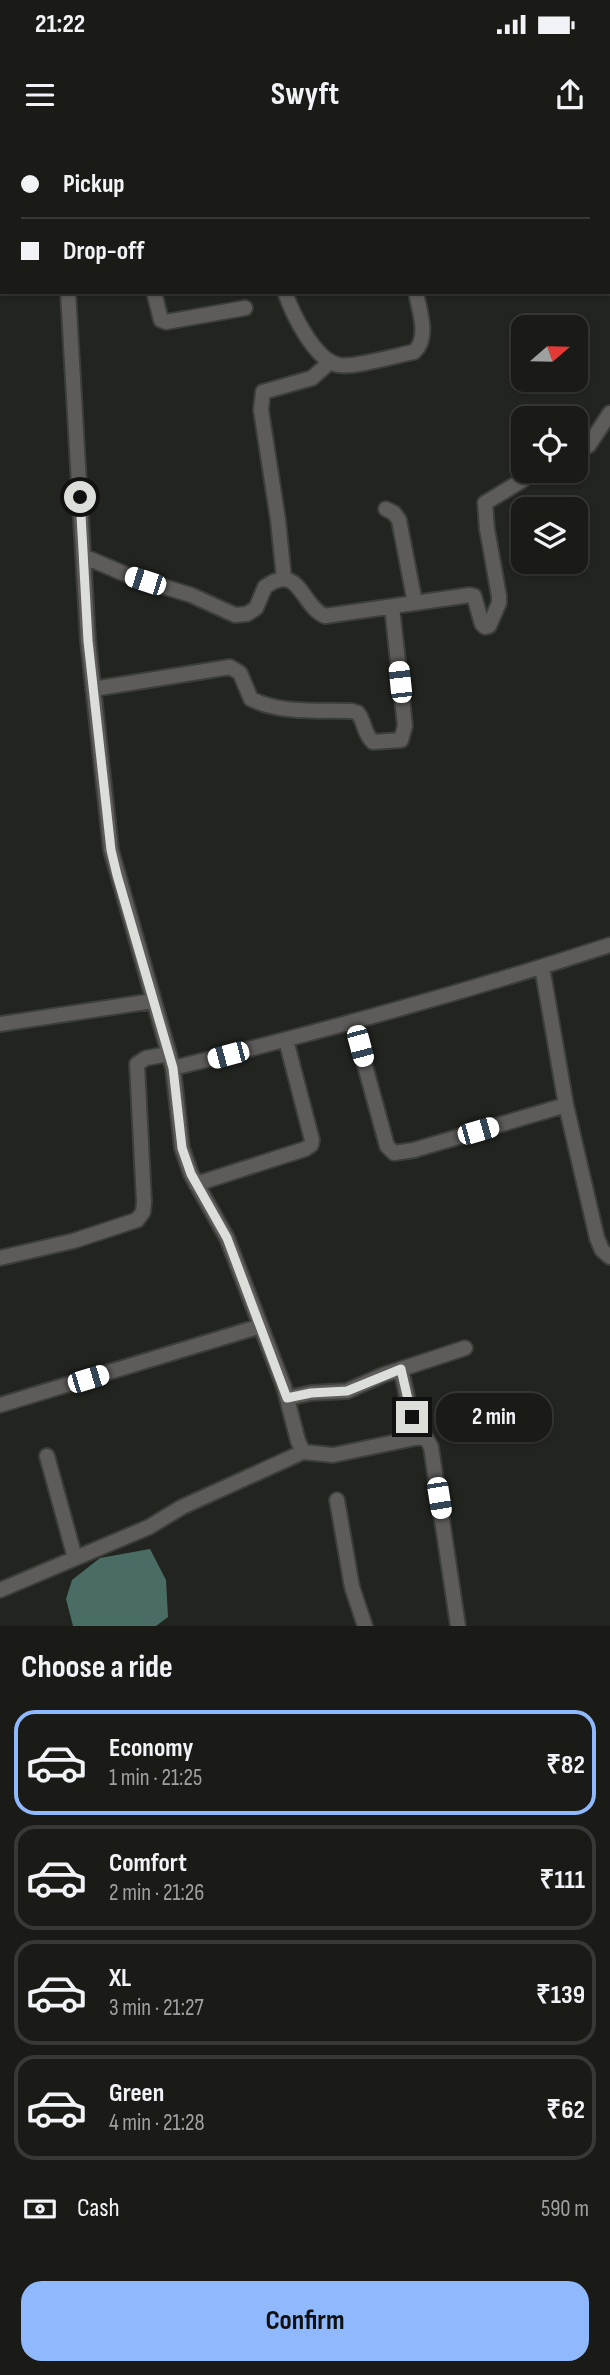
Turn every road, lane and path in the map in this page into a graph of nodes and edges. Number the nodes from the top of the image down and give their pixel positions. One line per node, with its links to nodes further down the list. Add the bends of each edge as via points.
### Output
1 (68, 294): 11 (street)
2 (154, 294): 5 (street, via 161,320 166,321)
3 (286, 294): 6 (street, via 299,326)
4 (416, 294): 6 (street, via 423,338 414,352 343,366)
5 (245, 308)
6 (330, 362): 12 (street, via 312,378 261,396)
7 (610, 413): 8 (street)
8 (588, 446)
9 (519, 483): 13 (street, via 485,503 499,596 489,626 482,624 478,603 470,594)
10 (387, 509): 13 (street, via 399,520)
11 (83, 556): 12 (street, via 234,615 256,608 265,587); 15 (street)
12 (284, 579): 14 (street, via 296,584 325,616)
13 (415, 603): 14 (street)
14 (393, 607): 15 (street, via 405,726 401,740 373,742 363,720 352,711 260,704 251,699 240,673 230,667)
15 (93, 689): 18 (street, via 111,850)
16 (610, 945): 17 (street)
17 (542, 967): 19 (street); 24 (street)
18 (153, 1001): 20 (street); 22 (street)
19 (353, 1022): 21 (street); 24 (street, via 387,1146 394,1153)
20 (0, 1024)
21 (286, 1040): 23 (street); 25 (street, via 311,1145)
22 (169, 1054): 23 (street); 27 (street, via 137,1064 144,1202 137,1220)
23 (173, 1068): 25 (street, via 182,1148)
24 (566, 1105): 26 (street, via 597,1238)
25 (197, 1184): 28 (street, via 227,1238)
26 (610, 1256)
27 (0, 1258)
28 (261, 1326): 31 (street); 32 (street)
29 (466, 1348): 30 (street)
30 (401, 1369): 31 (street, via 347,1391); 33 (street)
31 (287, 1398): 34 (street)
32 (0, 1405)
33 (416, 1438): 34 (street, via 334,1455); 40 (street, via 427,1440 431,1447)
34 (303, 1452): 37 (street)
35 (47, 1456): 37 (street)
36 (337, 1500): 39 (street, via 352,1587)
37 (75, 1558): 38 (street)
38 (0, 1590)
39 (365, 1626)
40 (458, 1626)

